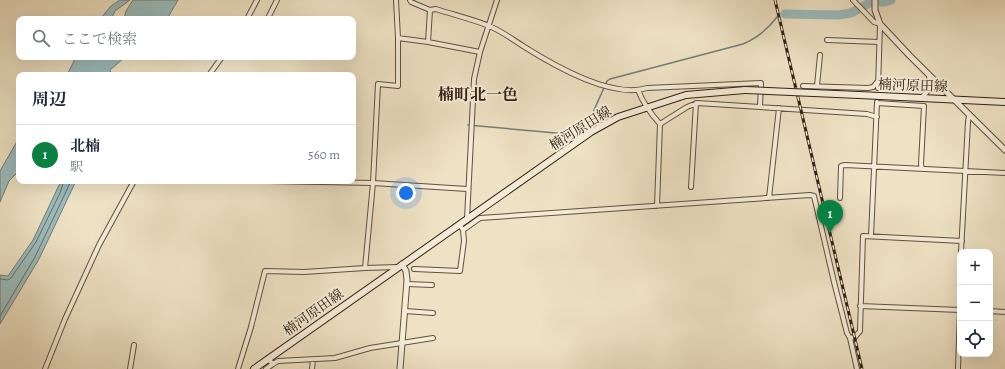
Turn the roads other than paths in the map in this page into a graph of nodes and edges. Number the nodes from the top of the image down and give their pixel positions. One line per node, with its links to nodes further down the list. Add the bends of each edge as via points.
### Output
1 (257, 0): 9 (street)
2 (277, 0): 10 (street)
3 (396, 0): 13 (street)
4 (410, 0): 8 (street)
5 (497, 0): 12 (street)
6 (853, 0): 11 (street, via 874,22)
7 (875, 3): 11 (street)
8 (430, 10): 12 (street, via 436,9); 15 (street)
9 (249, 16)
10 (269, 16)
11 (880, 24): 16 (street); 21 (street)
12 (489, 26): 17 (street); 26 (street, via 577,76 605,85)
13 (398, 38): 15 (street); 43 (street, via 398,86 378,84)
14 (827, 40): 16 (street)
15 (428, 42): 17 (street)
16 (879, 42): 22 (street)
17 (480, 52): 46 (street, via 474,79)
18 (820, 55): 24 (street)
19 (220, 60): 20 (street)
20 (211, 72)
21 (929, 75): 27 (street, via 930,88); 28 (street)
22 (878, 80): 24 (street, via 868,88); 25 (street)
23 (803, 86): 24 (street)
24 (817, 86)
25 (878, 88)
26 (638, 90): 31 (street, via 760,83); 32 (street)
27 (920, 98): 28 (main road, 楠河原田線); 32 (main road, 楠河原田線, bridge, via 746,90 686,95)
28 (953, 99): 29 (main road, 楠河原田線); 34 (street)
29 (1005, 102)
30 (696, 103): 31 (street); 36 (street); 45 (street)
31 (760, 106): 33 (street)
32 (647, 107): 36 (street); 50 (main road, 楠河原田線, via 618,117 591,132)
33 (780, 108): 35 (street, via 867,114); 47 (street)
34 (969, 115): 37 (street); 40 (street)
35 (876, 117): 38 (street); 39 (street, via 877,102 924,106)
36 (660, 124): 49 (street)
37 (1005, 150)
38 (875, 166): 39 (street); 48 (street, via 841,166); 53 (street)
39 (922, 169): 40 (street)
40 (965, 171): 41 (street); 54 (street)
41 (1005, 173)
42 (356, 183): 43 (street)
43 (373, 183): 46 (street); 57 (street)
44 (132, 184): 75 (street, via 99,245)
45 (691, 187)
46 (467, 190): 50 (street)
47 (769, 198): 49 (street); 69 (street, via 814,196)
48 (840, 198)
49 (657, 206): 52 (street, via 480,218)
50 (467, 219): 51 (main road, 楠河原田線)
51 (459, 224): 52 (street); 56 (main road, 楠河原田線)
52 (463, 230): 58 (street, via 460,271)
53 (872, 236): 54 (street); 61 (street, via 863,236)
54 (962, 240): 55 (street)
55 (962, 249)
56 (401, 265): 57 (street); 59 (street, via 406,271); 72 (main road, 楠河原田線)
57 (365, 268): 77 (street, via 266,272)
58 (414, 269)
59 (407, 284): 60 (street); 63 (street)
60 (432, 285)
61 (860, 306): 62 (street); 69 (street, via 860,331 855,337)
62 (957, 309)
63 (405, 310): 66 (street); 70 (street)
64 (993, 311): 65 (street)
65 (1005, 312)
66 (432, 313)
67 (960, 321): 83 (street)
68 (433, 338): 70 (street)
69 (850, 338): 82 (street)
70 (402, 343): 73 (street, via 370,348 335,358); 81 (street)
71 (134, 345): 76 (street)
72 (268, 359): 74 (street); 78 (main road, 楠河原田線)
73 (313, 360): 74 (street, via 278,361); 80 (street)
74 (273, 364): 79 (street)
75 (45, 369)
76 (130, 369)
77 (238, 369)
78 (254, 369)
79 (266, 369)
80 (312, 369)
81 (400, 369)
82 (857, 369)
83 (958, 369)

